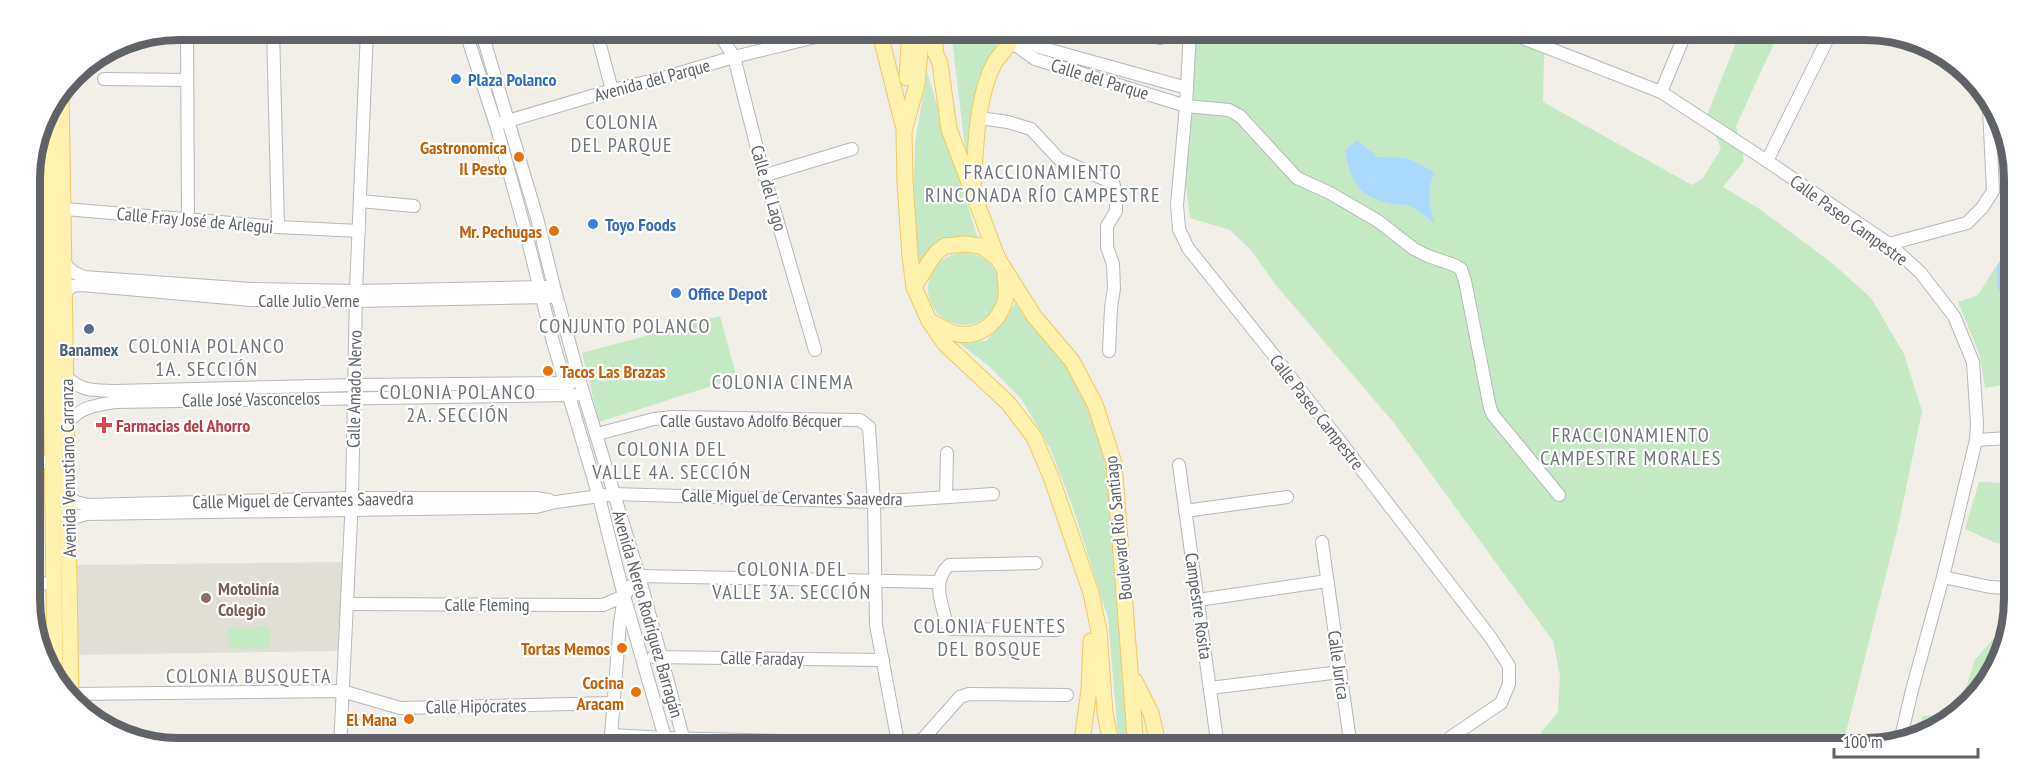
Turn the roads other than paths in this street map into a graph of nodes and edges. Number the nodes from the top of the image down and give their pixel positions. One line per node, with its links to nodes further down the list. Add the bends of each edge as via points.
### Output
1 (1023, 40): 23 (street, Calle del Parque)
2 (1189, 40): 27 (street, Calle Paseo Campestre)
3 (1528, 40): 29 (street, Calle Paseo Campestre)
4 (1683, 40): 29 (street)
5 (1827, 40): 40 (street)
6 (187, 41): 25 (street)
7 (273, 41): 49 (street)
8 (367, 41): 43 (street, Calle Amado Nervo)
9 (469, 41): 36 (street, Avenida Nereo Rodríguez Barragán)
10 (484, 41): 35 (street, Avenida Nereo Rodríguez Barragán)
11 (599, 41): 28 (street)
12 (724, 41): 21 (street, Calle del Lago)
13 (801, 41): 21 (street, Avenida del Parque)
14 (882, 41): 37 (main road)
15 (909, 41): 32 (main road, Boulevard Río Santiago)
16 (921, 41): 32 (main road, Boulevard Río Santiago)
17 (936, 41): 22 (main road, Boulevard Río Santiago)
18 (944, 41): 22 (main road, Boulevard Río Santiago)
19 (1009, 41): 33 (main road, via 995,63)
20 (1017, 41): 26 (street, Calle del Parque, via 1035,59)
21 (734, 57): 28 (street, Avenida del Parque); 41 (street, Calle del Lago)
22 (940, 63): 42 (main road, Boulevard Río Santiago, via 949,129)
23 (1119, 69): 26 (street); 27 (street, Calle del Parque)
24 (104, 79): 25 (street)
25 (187, 80): 48 (street)
26 (1115, 83): 31 (street, Calle del Parque)
27 (1187, 88): 31 (street, Calle Paseo Campestre)
28 (612, 90): 35 (street, Avenida del Parque)
29 (1661, 92): 40 (street, Calle Paseo Campestre)
30 (62, 105): 47 (main road, Avenida Venustiano Carranza)
31 (1186, 106): 83 (street, Calle del Parque, via 1229,110 1240,116 1297,178 1378,221 1414,249 1461,269 1493,415); 131 (street, Calle Paseo Campestre, via 1177,205 1179,229 1188,249 1484,628 1509,666 1509,684 1501,703)
32 (909, 112): 37 (main road, Boulevard Río Santiago)
33 (980, 118): 42 (main road); 66 (street, via 1031,129 1059,159 1113,183 1116,210 1107,226 1114,288)
34 (1990, 120): 53 (street, via 1993,191 1982,208 1967,223)
35 (508, 121): 36 (street, Avenida del Parque); 51 (street, Avenida Nereo Rodríguez Barragán)
36 (496, 125): 52 (street, Avenida Nereo Rodríguez Barragán)
37 (904, 131): 56 (main road, Boulevard Río Santiago)
38 (48, 135): 46 (main road, Avenida Venustiano Carranza)
39 (852, 149): 41 (street)
40 (1767, 161): 53 (street, Calle Paseo Campestre)
41 (766, 175): 65 (street, Calle del Lago)
42 (973, 192): 55 (main road, Boulevard Río Santiago)
43 (360, 201): 44 (street); 50 (street, Calle Amado Nervo)
44 (414, 206)
45 (41, 209): 46 (street, Calle Fray José de Arlegui)
46 (49, 209): 47 (street, Calle Fray José de Arlegui); 64 (main road, Avenida Venustiano Carranza)
47 (65, 210): 48 (street, Calle Fray José de Arlegui); 54 (main road, Avenida Venustiano Carranza)
48 (188, 218): 49 (street, Calle Fray José de Arlegui)
49 (278, 227): 50 (street, Calle Fray José de Arlegui)
50 (359, 231): 61 (street, Calle Amado Nervo)
51 (542, 236): 52 (street); 59 (street, Avenida Nereo Rodríguez Barragán)
52 (527, 237): 58 (street, Avenida Nereo Rodríguez Barragán)
53 (1889, 244): 75 (street, Calle Paseo Campestre, via 1920,272 1954,316 1973,362)
54 (65, 264): 57 (street, Calle Julio Verne, via 84,277); 60 (main road, Avenida Venustiano Carranza)
55 (1001, 266): 56 (main road, via 981,246 945,246); 62 (main road, via 1006,296 996,320 985,330 956,334); 114 (main road, Boulevard Río Santiago, via 1034,316 1072,362 1095,404 1114,463)
56 (914, 287): 62 (main road, Boulevard Río Santiago)
57 (172, 288): 60 (street, Calle Julio Verne, via 82,285 72,286); 61 (street, Calle Julio Verne, via 240,294)
58 (541, 291): 59 (street, Calle Julio Verne); 61 (street, Calle Julio Verne); 68 (street, Avenida Nereo Rodríguez Barragán)
59 (555, 292): 70 (street, Avenida Nereo Rodríguez Barragán)
60 (65, 293): 67 (main road, Avenida Venustiano Carranza)
61 (356, 296): 69 (street, Calle Amado Nervo)
62 (929, 321): 104 (main road, Boulevard Río Santiago, via 945,344 1008,403 1034,437)
63 (41, 342): 64 (street)
64 (49, 342): 78 (main road, Avenida Venustiano Carranza)
65 (814, 350)
66 (1108, 351)
67 (66, 377): 71 (street, Calle José Vasconcelos, via 76,386 91,390); 72 (main road, Avenida Venustiano Carranza)
68 (567, 388): 69 (street, Calle José Vasconcelos); 70 (street, Calle José Vasconcelos); 86 (street, Avenida Nereo Rodríguez Barragán)
69 (354, 391): 71 (street, Calle José Vasconcelos); 90 (street, Calle Amado Nervo)
70 (583, 391): 73 (street, Avenida Nereo Rodríguez Barragán)
71 (181, 395): 72 (street, Calle José Vasconcelos, via 91,405)
72 (67, 423): 79 (main road, Avenida Venustiano Carranza)
73 (597, 434): 81 (street, Avenida Nereo Rodríguez Barragán); 89 (street, Calle Gustavo Adolfo Bécquer, via 673,417 860,420 869,427)
74 (2004, 438): 75 (street)
75 (1976, 440): 97 (street, Calle Paseo Campestre)
76 (947, 453): 87 (street)
77 (40, 462): 78 (street)
78 (51, 462): 79 (street); 84 (main road, Avenida Venustiano Carranza)
79 (68, 462): 85 (main road, Avenida Venustiano Carranza)
80 (1179, 465): 92 (street, Campestre Rosita)
81 (614, 494): 86 (street, Calle Miguel de Cervantes Saavedra); 89 (street, Calle Miguel de Cervantes Saavedra); 96 (street, Avenida Nereo Rodríguez Barragán)
82 (993, 494): 87 (street, Calle Miguel de Cervantes Saavedra)
83 (1559, 495)
84 (52, 496): 85 (street, Calle Miguel de Cervantes Saavedra); 101 (main road, Avenida Venustiano Carranza)
85 (68, 496): 91 (street, Calle Miguel de Cervantes Saavedra, via 88,505); 93 (main road, Avenida Venustiano Carranza)
86 (599, 497): 90 (street, Calle Miguel de Cervantes Saavedra, via 536,507); 105 (street, Avenida Nereo Rodríguez Barragán)
87 (946, 497): 89 (street, Calle Miguel de Cervantes Saavedra)
88 (1287, 497): 92 (street)
89 (874, 502): 98 (street)
90 (352, 504): 91 (street, Calle Miguel de Cervantes Saavedra); 107 (street, Calle Amado Nervo)
91 (237, 506): 93 (street, Calle Miguel de Cervantes Saavedra, via 87,514)
92 (1185, 511): 106 (street, Campestre Rosita)
93 (69, 523): 115 (main road, Avenida Venustiano Carranza)
94 (1322, 543): 99 (street, Calle Jurica)
95 (1036, 563): 100 (street, via 948,565)
96 (639, 576): 98 (street); 105 (street); 109 (street, Avenida Nereo Rodríguez Barragán)
97 (1943, 577): 103 (street); 122 (street, Calle Paseo Campestre)
98 (876, 581): 100 (street); 112 (street, via 876,625)
99 (1327, 581): 106 (street); 113 (street, Calle Jurica)
100 (938, 582): 108 (street, via 947,625 952,629)
101 (54, 583): 102 (street); 111 (main road, Avenida Venustiano Carranza)
102 (40, 584)
103 (2004, 588)
104 (1090, 593): 121 (main road, Boulevard Río Santiago, via 1099,631); 124 (main road, via 1090,679)
105 (624, 596): 107 (street, Calle Fleming, via 603,605); 110 (street, Avenida Nereo Rodríguez Barragán); 120 (street)
106 (1198, 600): 116 (street, Campestre Rosita)
107 (347, 604): 117 (street, Calle Amado Nervo)
108 (1057, 630)
109 (660, 656): 110 (street, Calle Faraday); 112 (street, Calle Faraday); 135 (street, Avenida Nereo Rodríguez Barragán)
110 (642, 659): 134 (street, Avenida Nereo Rodríguez Barragán)
111 (55, 660)
112 (883, 660): 136 (street)
113 (1340, 672): 116 (street); 130 (street, Calle Jurica)
114 (1131, 673): 127 (main road, Boulevard Río Santiago); 128 (main road, via 1152,713)
115 (71, 685)
116 (1210, 688): 129 (street, Campestre Rosita)
117 (342, 691): 119 (street, Calle Hipócrates); 120 (street, Calle Hipócrates, via 400,708); 132 (street, Calle Amado Nervo)
118 (1067, 695): 137 (street, via 969,694 960,697)
119 (82, 697)
120 (613, 703): 123 (street)
121 (1105, 713): 125 (main road, Boulevard Río Santiago); 126 (main road, Boulevard Río Santiago)
122 (1902, 732)
123 (611, 735): 133 (street)
124 (1082, 737)
125 (1102, 737)
126 (1110, 737)
127 (1135, 737)
128 (1157, 737)
129 (1217, 737)
130 (1349, 737)
131 (1451, 737)
132 (340, 738)
133 (630, 738)
134 (664, 738)
135 (683, 738)
136 (897, 738)
137 (930, 738)

